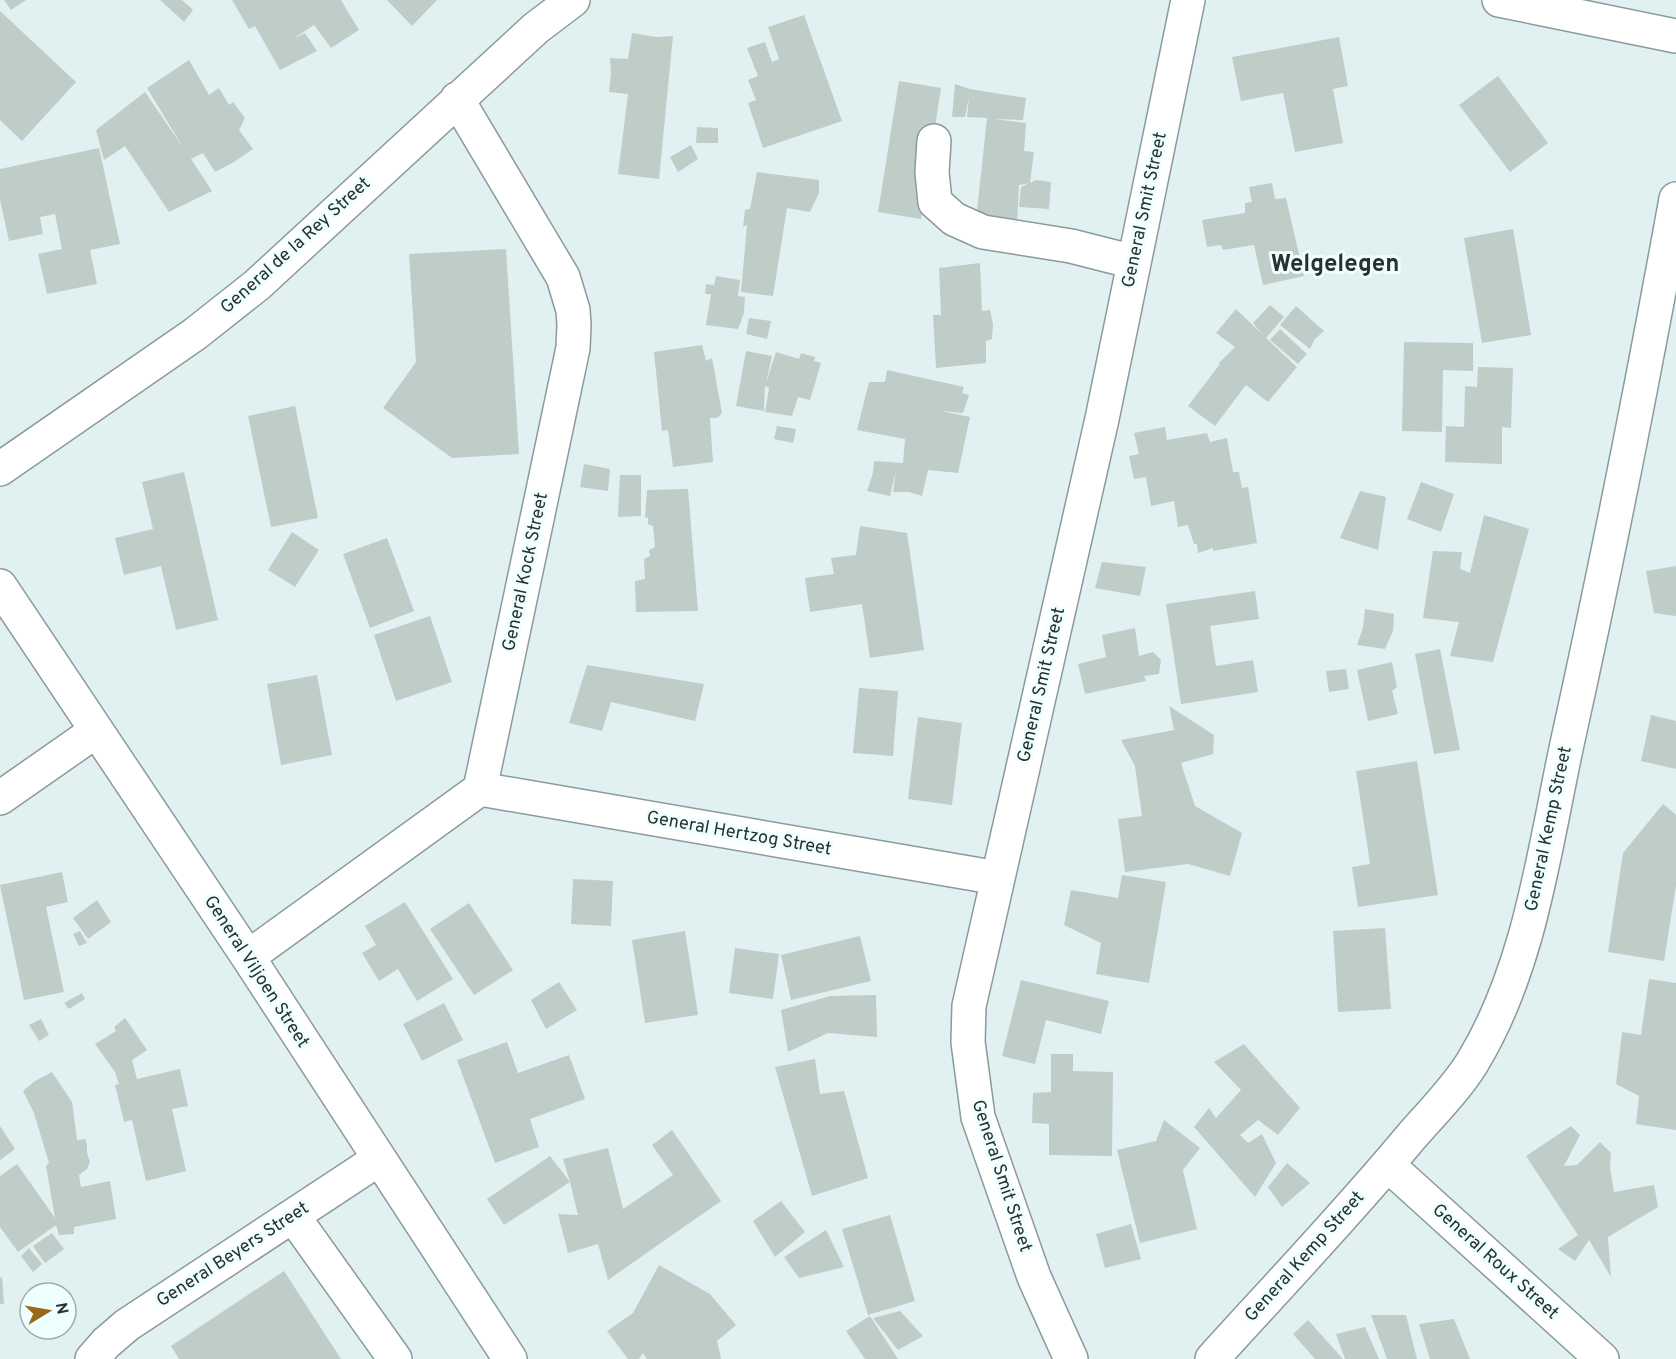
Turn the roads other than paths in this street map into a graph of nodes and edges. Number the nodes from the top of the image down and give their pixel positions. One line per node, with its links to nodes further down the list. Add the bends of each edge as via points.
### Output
1 (573, 0): 5 (street, General de la Rey Street)
2 (1188, 0): 8 (street, General Smit Street)
3 (1498, 0): 4 (street)
4 (1676, 36)
5 (457, 99): 9 (street, General de la Rey Street, via 257,285 195,334); 12 (street, General Kock Street, via 554,260 567,290 574,325 573,348)
6 (934, 141): 8 (street, via 935,202 954,219 983,232 1071,246)
7 (1676, 199): 17 (street, General Kemp Street, via 1577,700 1516,967 1470,1067)
8 (1134, 262): 14 (street, General Smit Street, via 1100,430)
9 (0, 469)
10 (0, 586): 11 (street, General Viljoen Street)
11 (96, 731): 13 (street); 15 (street, General Viljoen Street)
12 (480, 789): 14 (street, General Hertzog Street); 15 (street)
13 (0, 798)
14 (998, 878): 22 (street, General Smit Street, via 969,1006 973,1088 993,1164 1034,1277)
15 (248, 957): 16 (street, General Viljoen Street)
16 (379, 1159): 18 (street, General Beyers Street); 19 (street, General Viljoen Street)
17 (1388, 1165): 23 (street, General Kemp Street); 24 (street, General Roux Street)
18 (293, 1216): 20 (street, General Beyers Street, via 127,1325); 21 (street)
19 (505, 1357)
20 (92, 1359)
21 (395, 1359)
22 (1071, 1359)
23 (1212, 1359)
24 (1602, 1359)

